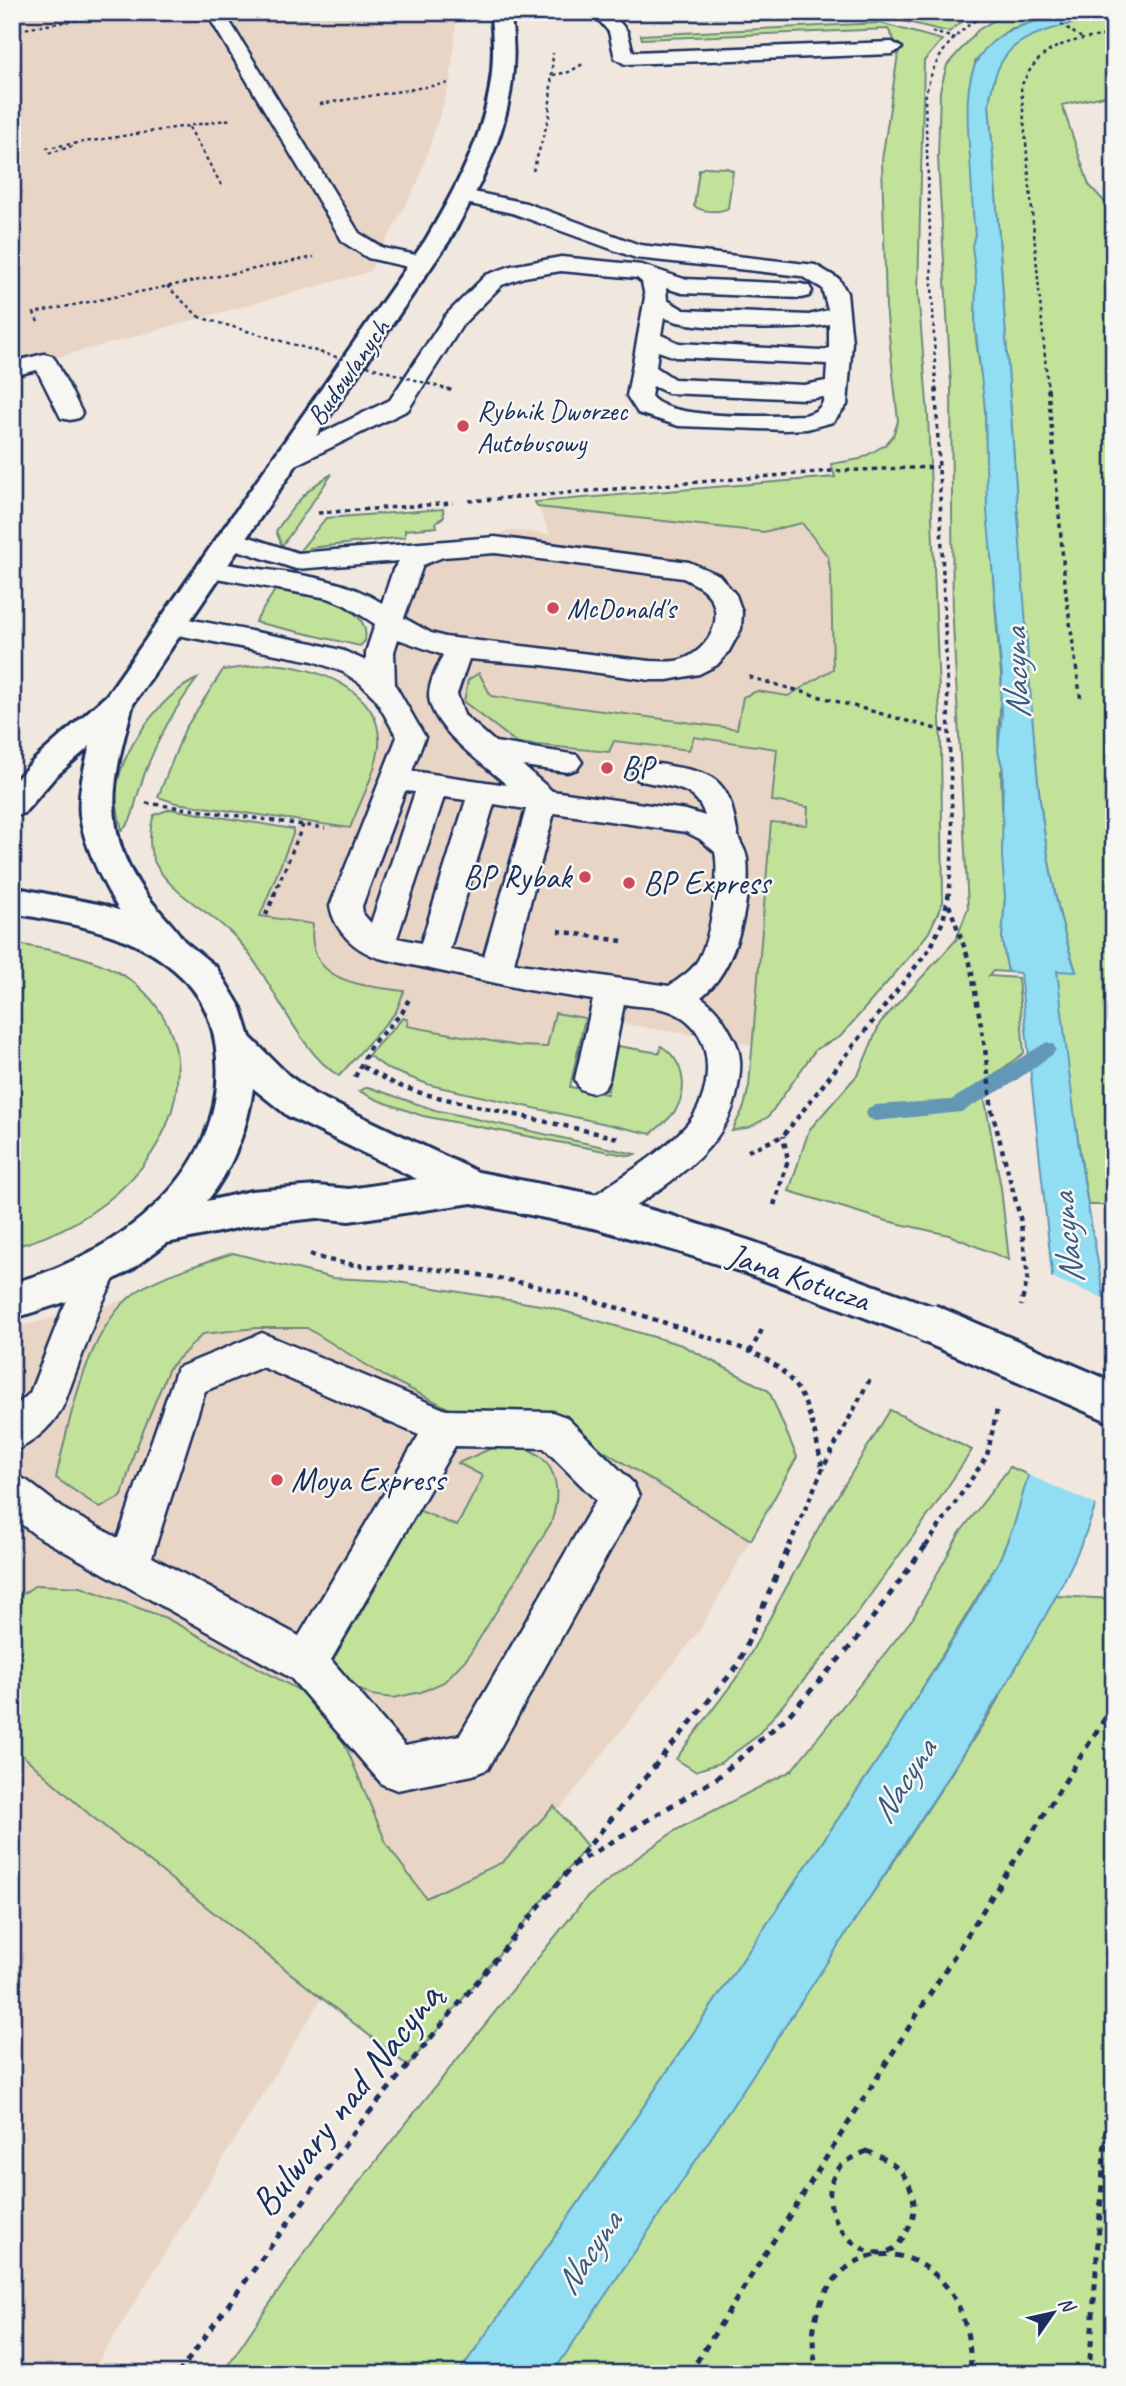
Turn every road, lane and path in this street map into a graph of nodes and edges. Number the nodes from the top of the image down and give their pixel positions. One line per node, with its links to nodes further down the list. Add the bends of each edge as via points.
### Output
1 (75, 12): 8 (path)
2 (123, 12): 8 (path)
3 (215, 12): 16 (lane)
4 (562, 12): 7 (lane)
5 (601, 12): 14 (lane, via 618,32 625,58)
6 (989, 12): 38 (path, via 968,24 942,51 926,82)
7 (501, 14): 23 (street, Budowlanych, via 503,65 498,100 486,145)
8 (79, 20): 10 (path)
9 (1061, 24): 12 (path)
10 (12, 31)
11 (1114, 34): 12 (path)
12 (1083, 40): 50 (path, via 1036,57 1021,86 1066,594)
13 (552, 44): 21 (path, via 549,117)
14 (892, 48)
15 (450, 83): 16 (path)
16 (276, 111): 17 (path); 25 (lane, via 354,240 376,253)
17 (189, 127): 18 (path); 22 (path)
18 (75, 145): 19 (path); 20 (path)
19 (46, 148)
20 (49, 153)
21 (532, 172)
22 (223, 188)
23 (464, 196): 25 (street, Budowlanych); 26 (lane, via 518,208 636,251)
24 (307, 258): 28 (path)
25 (422, 263): 37 (street, Budowlanych)
26 (811, 273): 27 (lane, via 817,283 799,291 682,286); 30 (lane, via 833,285)
27 (649, 275): 29 (lane, via 655,285); 37 (lane, via 561,264 494,280 454,320 399,405)
28 (166, 286): 33 (path, via 34,313 53,347); 35 (path, bridge, via 199,317)
29 (655, 302): 30 (lane, via 678,316 693,318 810,322); 31 (lane)
30 (839, 314): 32 (lane)
31 (649, 338): 32 (lane, via 675,350 820,358); 32 (lane, via 645,370 668,386 820,391 837,385)
32 (839, 352)
33 (44, 361): 34 (lane); 36 (lane)
34 (12, 369)
35 (453, 391)
36 (70, 413)
37 (288, 459): 42 (street, Budowlanych)
38 (938, 467): 39 (path, via 796,474); 52 (path)
39 (468, 502)
40 (455, 503): 41 (path)
41 (318, 513)
42 (231, 539): 43 (lane, via 296,562); 44 (street, Budowlanych)
43 (435, 551): 45 (lane, via 410,563); 48 (lane, via 495,545 699,573 720,588 729,607 721,645)
44 (211, 569): 45 (lane, via 341,593); 46 (street, Budowlanych)
45 (390, 622): 47 (lane, via 418,639); 49 (lane, via 379,657)
46 (172, 625): 49 (lane, via 324,653 357,666); 51 (street, Budowlanych)
47 (459, 650): 48 (lane, via 667,671); 53 (lane, via 445,681 444,706 454,722)
48 (702, 662): 52 (path)
49 (382, 686): 56 (lane, via 411,737)
50 (1081, 701)
51 (118, 703): 61 (street, Budowlanych, via 44,769); 71 (street, Budowlanych, via 96,790 99,826 133,904)
52 (947, 732): 66 (path, via 953,839)
53 (488, 751): 54 (lane); 59 (lane)
54 (566, 762)
55 (648, 773): 64 (lane, via 689,778 707,788 719,808)
56 (394, 779): 57 (lane); 63 (lane)
57 (433, 785): 58 (lane); 70 (lane)
58 (483, 792): 59 (lane); 72 (lane)
59 (543, 800): 64 (lane, via 697,824); 73 (lane)
60 (145, 803): 62 (path)
61 (12, 805)
62 (303, 825): 63 (path); 67 (path)
63 (373, 834): 70 (lane, via 346,911 356,928)
64 (725, 843): 76 (lane, via 732,864 719,949 703,978)
65 (12, 900): 71 (street, via 114,919)
66 (949, 905): 81 (path, via 931,947 783,1136 788,1160); 87 (path, via 970,963 992,1111 1020,1217 1028,1276)
67 (266, 915)
68 (547, 929): 69 (path)
69 (628, 942)
70 (379, 946): 72 (lane)
71 (171, 948): 77 (street, via 205,978 219,998)
72 (432, 957): 73 (lane)
73 (496, 971): 74 (lane)
74 (611, 989): 76 (lane); 79 (lane)
75 (412, 990): 78 (path, via 407,1009)
76 (674, 999): 82 (lane, via 697,1010 722,1047 724,1071 718,1107 695,1142)
77 (234, 1044): 80 (street, Jana Kotucza, via 301,1105); 83 (street, via 237,1075 220,1141 199,1183)
78 (365, 1053)
79 (592, 1079)
80 (472, 1187): 82 (street, Jana Kotucza); 83 (street, Jana Kotucza, via 349,1205 317,1202 251,1208)
81 (774, 1205)
82 (598, 1212): 91 (street, Jana Kotucza, bridge, via 751,1258 928,1323)
83 (158, 1228): 85 (street)
84 (306, 1252): 89 (path, via 336,1263 441,1270 513,1281 665,1322)
85 (103, 1264): 86 (street, via 60,1286); 94 (lane, via 45,1404)
86 (12, 1301)
87 (1019, 1315)
88 (764, 1326): 89 (path)
89 (750, 1352): 95 (path, via 781,1370 799,1392 814,1426)
90 (871, 1377): 95 (path, Bulwary nad Nacyną)
91 (1114, 1403)
92 (999, 1405): 100 (path, via 987,1456 942,1524 857,1639 788,1716 717,1778)
93 (445, 1428): 97 (lane, via 262,1350 190,1380); 98 (lane); 98 (lane, via 552,1430 619,1496 473,1754 397,1769)
94 (12, 1434)
95 (822, 1468): 100 (path, Bulwary nad Nacyną, via 738,1665)
96 (12, 1493): 97 (lane, via 51,1523)
97 (129, 1566): 98 (lane)
98 (306, 1663)
99 (1114, 1704): 102 (path)
100 (568, 1869): 105 (path, Bulwary nad Nacyną, via 359,2125)
101 (1113, 2022): 109 (path)
102 (827, 2159): 103 (path); 106 (path)
103 (838, 2167): 104 (path, via 829,2184 835,2222 845,2239 860,2250); 104 (path, via 850,2156 866,2151 898,2165 908,2181 914,2200 913,2220 893,2249)
104 (877, 2252): 107 (path, via 844,2267 821,2299 813,2331); 108 (path, via 915,2260 947,2288 967,2329)
105 (178, 2374)
106 (689, 2374)
107 (818, 2374)
108 (971, 2374)
109 (1088, 2374)

